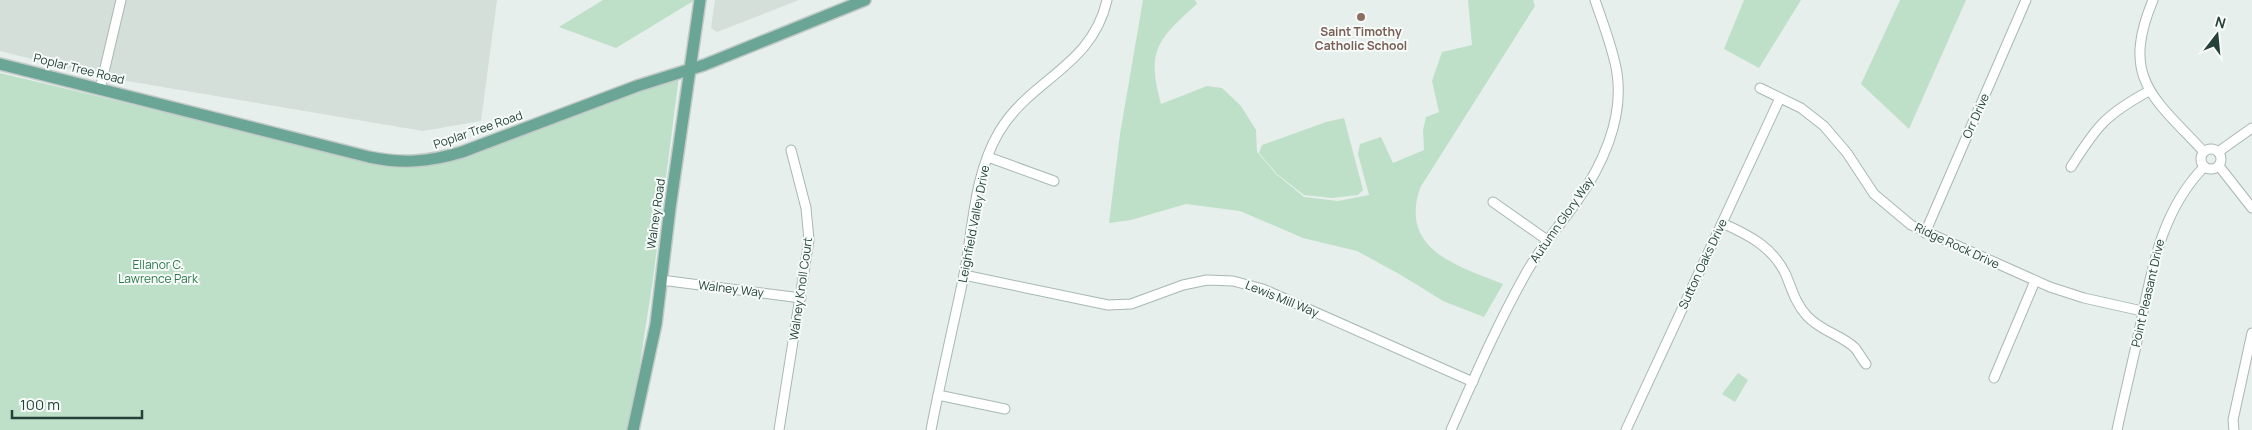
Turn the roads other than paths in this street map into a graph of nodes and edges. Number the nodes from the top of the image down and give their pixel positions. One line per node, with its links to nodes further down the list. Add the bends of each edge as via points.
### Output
1 (122, 0): 11 (street)
2 (700, 0): 9 (main road, Walney Road)
3 (865, 0): 9 (main road, Poplar Tree Road)
4 (1107, 0): 18 (street, Leighfield Valley Drive, via 1088,43 1013,113 999,132)
5 (1595, 0): 27 (street, Autumn Glory Way, via 1610,41 1617,74 1618,102 1614,127 1597,169)
6 (2026, 0): 26 (street, Orr Drive)
7 (2153, 0): 12 (street, via 2144,21 2140,45 2142,69)
8 (0, 64): 11 (main road, Poplar Tree Road)
9 (690, 69): 11 (main road, Poplar Tree Road, via 462,152 412,162 369,157); 29 (main road, Walney Road)
10 (1760, 88): 13 (street, Ridge Rock Drive)
11 (100, 89)
12 (2149, 91): 16 (street); 21 (street, via 2102,121)
13 (1780, 98): 25 (street, Sutton Oaks Drive); 26 (street, Ridge Rock Drive, via 1801,108 1824,126 1847,153 1874,194 1894,213)
14 (2252, 128): 17 (street)
15 (791, 150): 31 (street, Walney Knoll Court, via 809,227)
16 (2204, 152): 17 (street, via 2210,149); 19 (street, via 2201,157)
17 (2218, 152): 20 (street, via 2222,157)
18 (988, 157): 22 (street); 28 (street, Leighfield Valley Drive)
19 (2204, 166): 20 (street, via 2210,169); 32 (street, Point Pleasant Drive, via 2186,188 2168,221)
20 (2219, 166): 24 (street)
21 (2071, 167)
22 (1054, 181)
23 (1493, 202): 27 (street)
24 (2252, 208)
25 (1722, 223): 35 (street, via 1752,237 1768,250 1781,266 1805,314 1855,348); 44 (street, Sutton Oaks Drive)
26 (1925, 233): 30 (street, Ridge Rock Drive)
27 (1547, 240): 37 (street, Autumn Glory Way, via 1525,275)
28 (964, 275): 37 (street, Lewis Mill Way, via 1108,305 1131,304 1207,280 1233,280 1263,289); 38 (street, Leighfield Valley Drive)
29 (661, 280): 31 (street, Walney Way); 40 (main road, Walney Road, via 651,353)
30 (2035, 281): 32 (street, Ridge Rock Drive, via 2084,298); 36 (street)
31 (801, 298): 41 (street, Walney Knoll Court)
32 (2142, 311): 45 (street, Point Pleasant Drive)
33 (2252, 332): 34 (street)
34 (2251, 344): 46 (street, via 2233,420)
35 (1866, 364)
36 (1994, 378)
37 (1473, 382): 43 (street, Autumn Glory Way)
38 (938, 395): 39 (street); 42 (street, Leighfield Valley Drive)
39 (1005, 409)
40 (633, 430)
41 (779, 430)
42 (931, 430)
43 (1451, 430)
44 (1626, 430)
45 (2117, 430)
46 (2234, 430)

